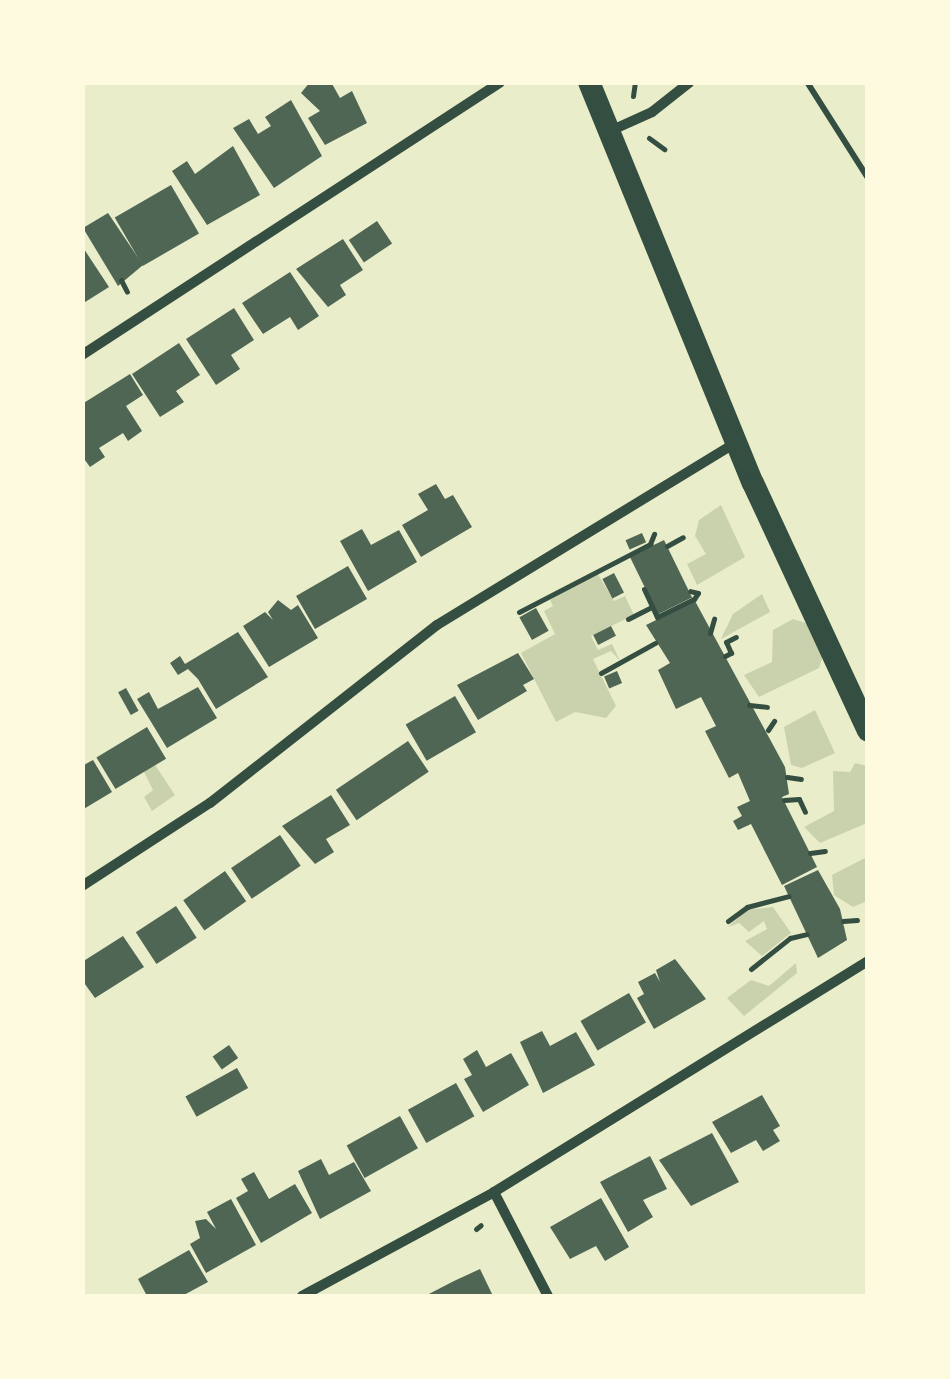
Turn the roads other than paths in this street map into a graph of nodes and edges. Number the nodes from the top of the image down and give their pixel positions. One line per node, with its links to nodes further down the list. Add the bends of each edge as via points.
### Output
1 (500, 82): 7 (street)
2 (589, 82): 5 (main road)
3 (690, 82): 5 (street, via 652,112)
4 (807, 82): 6 (lane)
5 (608, 132): 8 (main road)
6 (868, 178)
7 (82, 354)
8 (736, 442): 9 (main road); 10 (street, via 437,625 210,803)
9 (868, 731)
10 (82, 886)
11 (868, 962): 12 (street)
12 (494, 1192): 13 (street); 14 (street)
13 (302, 1296)
14 (548, 1296)

